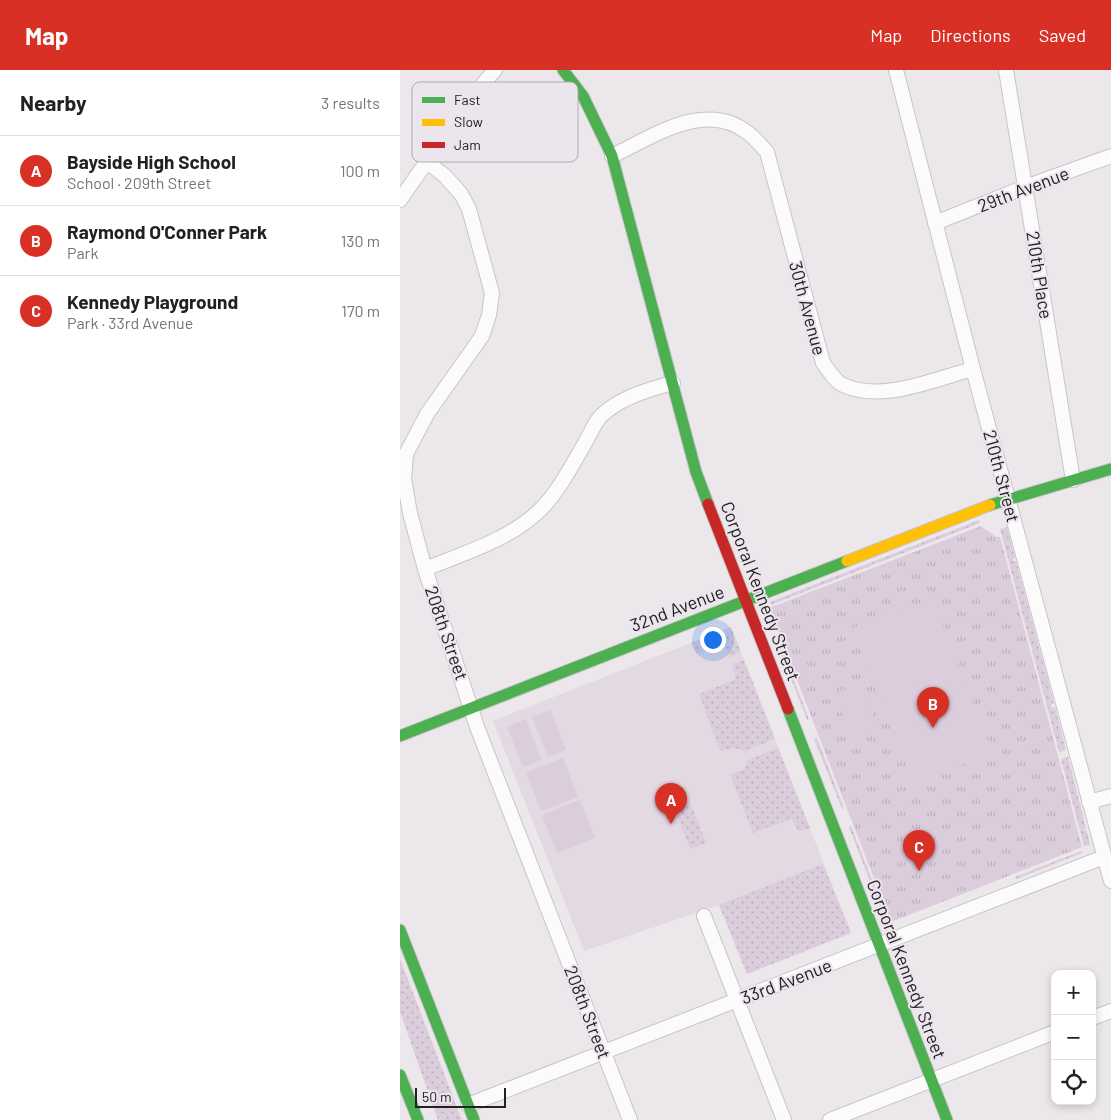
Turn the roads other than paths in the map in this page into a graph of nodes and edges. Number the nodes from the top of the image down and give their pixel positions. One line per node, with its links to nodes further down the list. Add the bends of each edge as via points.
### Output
1 (495, 70): 5 (street)
2 (563, 70): 6 (main road, Corporal Kennedy Street)
3 (896, 70): 13 (street, 210th Street)
4 (1006, 70): 11 (street, 210th Place)
5 (485, 82)
6 (572, 82)
7 (578, 90): 8 (main road, Corporal Kennedy Street)
8 (612, 156): 14 (street, 30th Avenue, via 678,124 706,119 731,123 748,132 767,152 823,363 838,383 858,390 880,391); 15 (main road, Corporal Kennedy Street)
9 (1111, 156): 11 (street, 29th Avenue)
10 (427, 162): 12 (street); 19 (street, 208th Street, via 456,188 469,209 492,293 482,336 427,414 406,454 404,479)
11 (1025, 186): 13 (street, 29th Avenue); 17 (street, 210th Place)
12 (400, 200)
13 (935, 223): 14 (street, 210th Street)
14 (973, 369): 18 (street, 210th Street)
15 (674, 383): 19 (street, via 647,390 600,417 571,467 541,509 518,528 489,544); 20 (main road, Corporal Kennedy Street, via 696,472)
16 (1111, 469): 17 (main road, 32nd Avenue)
17 (1073, 480): 18 (main road, 32nd Avenue)
18 (1008, 498): 20 (main road, 32nd Avenue); 24 (street, 210th Street)
19 (425, 568): 21 (street, 208th Street)
20 (746, 600): 21 (main road, 32nd Avenue); 29 (main road, Corporal Kennedy Street)
21 (472, 708): 22 (main road, 32nd Avenue); 34 (street, 208th Street)
22 (400, 736)
23 (1111, 796): 24 (street)
24 (1089, 802): 25 (street, 210th Street)
25 (1104, 857): 26 (street, 210th Street); 29 (street, 33rd Avenue)
26 (1111, 881)
27 (704, 916): 30 (street)
28 (400, 930): 37 (main road)
29 (878, 944): 30 (street, 33rd Avenue); 36 (main road, Corporal Kennedy Street)
30 (738, 1000): 34 (street, 33rd Avenue); 41 (street)
31 (1111, 1011): 32 (street)
32 (1096, 1017)
33 (1051, 1034): 36 (street)
34 (604, 1052): 37 (street, 33rd Avenue); 40 (street, 208th Street)
35 (400, 1075): 38 (main road)
36 (931, 1080): 42 (street); 43 (main road, Corporal Kennedy Street)
37 (468, 1105): 39 (main road)
38 (419, 1120)
39 (474, 1120)
40 (630, 1120)
41 (784, 1120)
42 (830, 1120)
43 (947, 1120)

